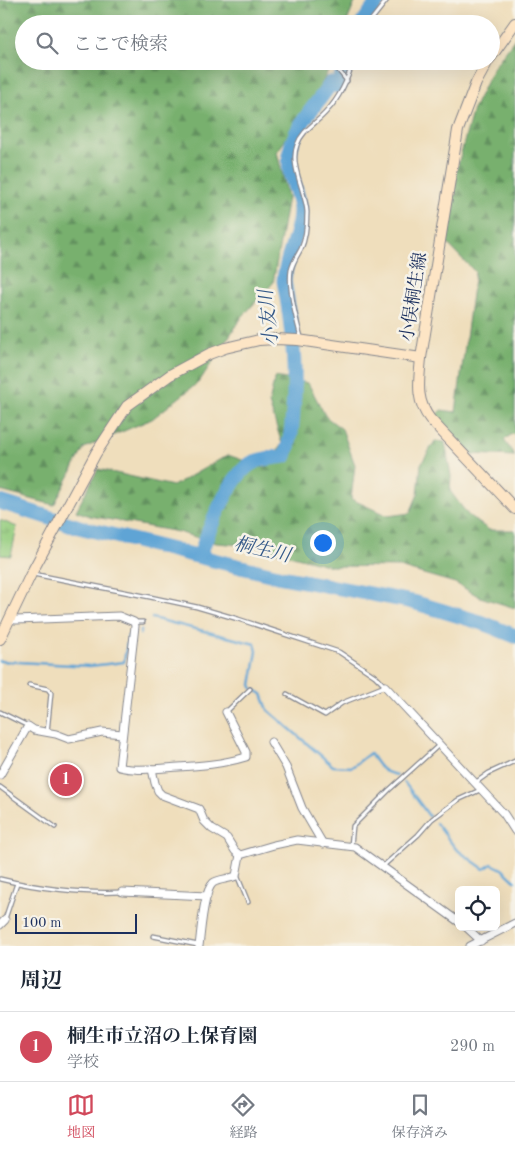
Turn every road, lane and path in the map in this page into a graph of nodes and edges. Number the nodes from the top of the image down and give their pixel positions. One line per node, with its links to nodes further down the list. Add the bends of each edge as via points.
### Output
1 (387, 0): 2 (lane)
2 (375, 15)
3 (515, 23): 4 (street)
4 (500, 44)
5 (339, 70): 8 (lane)
6 (350, 70): 8 (lane)
7 (483, 70): 10 (street, 小俣桐生線, via 458,130)
8 (346, 81): 9 (lane, via 327,111 301,136 295,153 307,210 304,238 294,260 290,281)
9 (296, 340): 10 (street); 12 (street, via 259,340 225,348 170,375 127,406 96,453)
10 (421, 358): 11 (street, 小俣桐生線, via 420,399 426,413)
11 (515, 509)
12 (32, 572): 13 (street); 18 (lane, via 238,618 339,652)
13 (9, 619): 14 (street, via 118,616); 16 (street)
14 (134, 622): 15 (lane); 25 (street)
15 (143, 622)
16 (0, 639)
17 (29, 685): 24 (lane, via 48,689 51,693)
18 (385, 686): 20 (lane, via 342,704 325,715); 27 (street)
19 (250, 689): 22 (lane)
20 (287, 694)
21 (0, 712): 23 (lane)
22 (226, 712): 29 (street, via 246,756 228,762)
23 (28, 726): 24 (street); 30 (street)
24 (47, 733): 25 (street, via 69,739 102,732)
25 (122, 734): 29 (street, via 118,767)
26 (271, 742): 36 (street)
27 (440, 745): 31 (street); 37 (lane, via 353,826)
28 (515, 761): 31 (lane, via 489,772)
29 (152, 769): 38 (street, via 162,795 199,809 204,821 227,838)
30 (0, 775)
31 (475, 783): 33 (street)
32 (0, 787): 34 (lane)
33 (481, 789): 35 (street); 39 (lane, via 458,800 432,819)
34 (54, 827)
35 (515, 831)
36 (323, 844): 37 (street); 38 (street, via 297,840)
37 (351, 846): 39 (street)
38 (240, 856): 40 (street)
39 (382, 867): 46 (street)
40 (237, 874): 44 (street, via 214,882); 45 (lane)
41 (0, 879): 42 (lane)
42 (17, 883): 43 (lane, via 100,893); 47 (lane)
43 (122, 892): 44 (street)
44 (207, 896): 52 (street)
45 (248, 902)
46 (455, 919)
47 (2, 922)
48 (515, 923): 51 (street)
49 (470, 931): 51 (street)
50 (153, 936): 52 (lane)
51 (481, 941): 53 (street)
52 (199, 946)
53 (470, 946)

